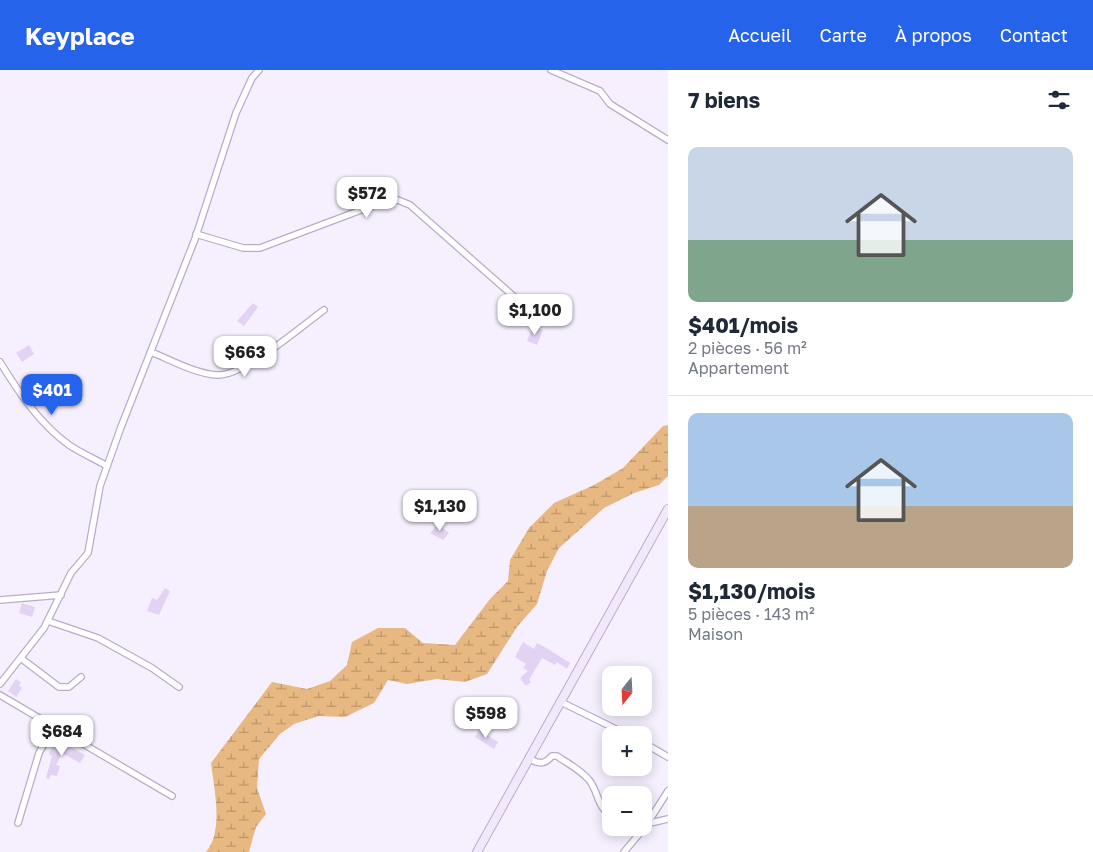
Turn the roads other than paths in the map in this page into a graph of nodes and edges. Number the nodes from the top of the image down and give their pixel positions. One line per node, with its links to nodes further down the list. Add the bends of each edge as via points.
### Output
1 (259, 70): 4 (street, via 249,83 236,113)
2 (552, 70): 3 (street, via 600,91 610,104)
3 (668, 140)
4 (196, 234): 5 (street, via 243,248 260,248 377,204 398,200 410,205); 7 (street)
5 (519, 301)
6 (324, 310): 7 (street, via 247,366 227,375 194,370)
7 (151, 352): 9 (street)
8 (0, 362): 9 (street, via 30,406 52,431)
9 (107, 466): 11 (street, via 100,486 88,553 71,573)
10 (668, 509): 19 (street)
11 (61, 596): 12 (street); 13 (street)
12 (0, 600)
13 (48, 621): 14 (street); 17 (street, via 98,638)
14 (22, 658): 15 (street, via 59,687 69,687); 16 (street)
15 (81, 677)
16 (0, 684)
17 (179, 687)
18 (0, 695): 21 (street)
19 (561, 702): 20 (street); 24 (street)
20 (610, 726)
21 (53, 728): 26 (street); 30 (street, via 39,753)
22 (652, 748): 23 (street)
23 (668, 757)
24 (529, 759): 27 (street, via 541,764 557,756 590,780); 33 (street)
25 (668, 791): 28 (street)
26 (172, 796)
27 (602, 806)
28 (652, 815)
29 (668, 819): 31 (street)
30 (18, 823)
31 (652, 823)
32 (637, 836): 34 (street)
33 (477, 852)
34 (624, 852)

